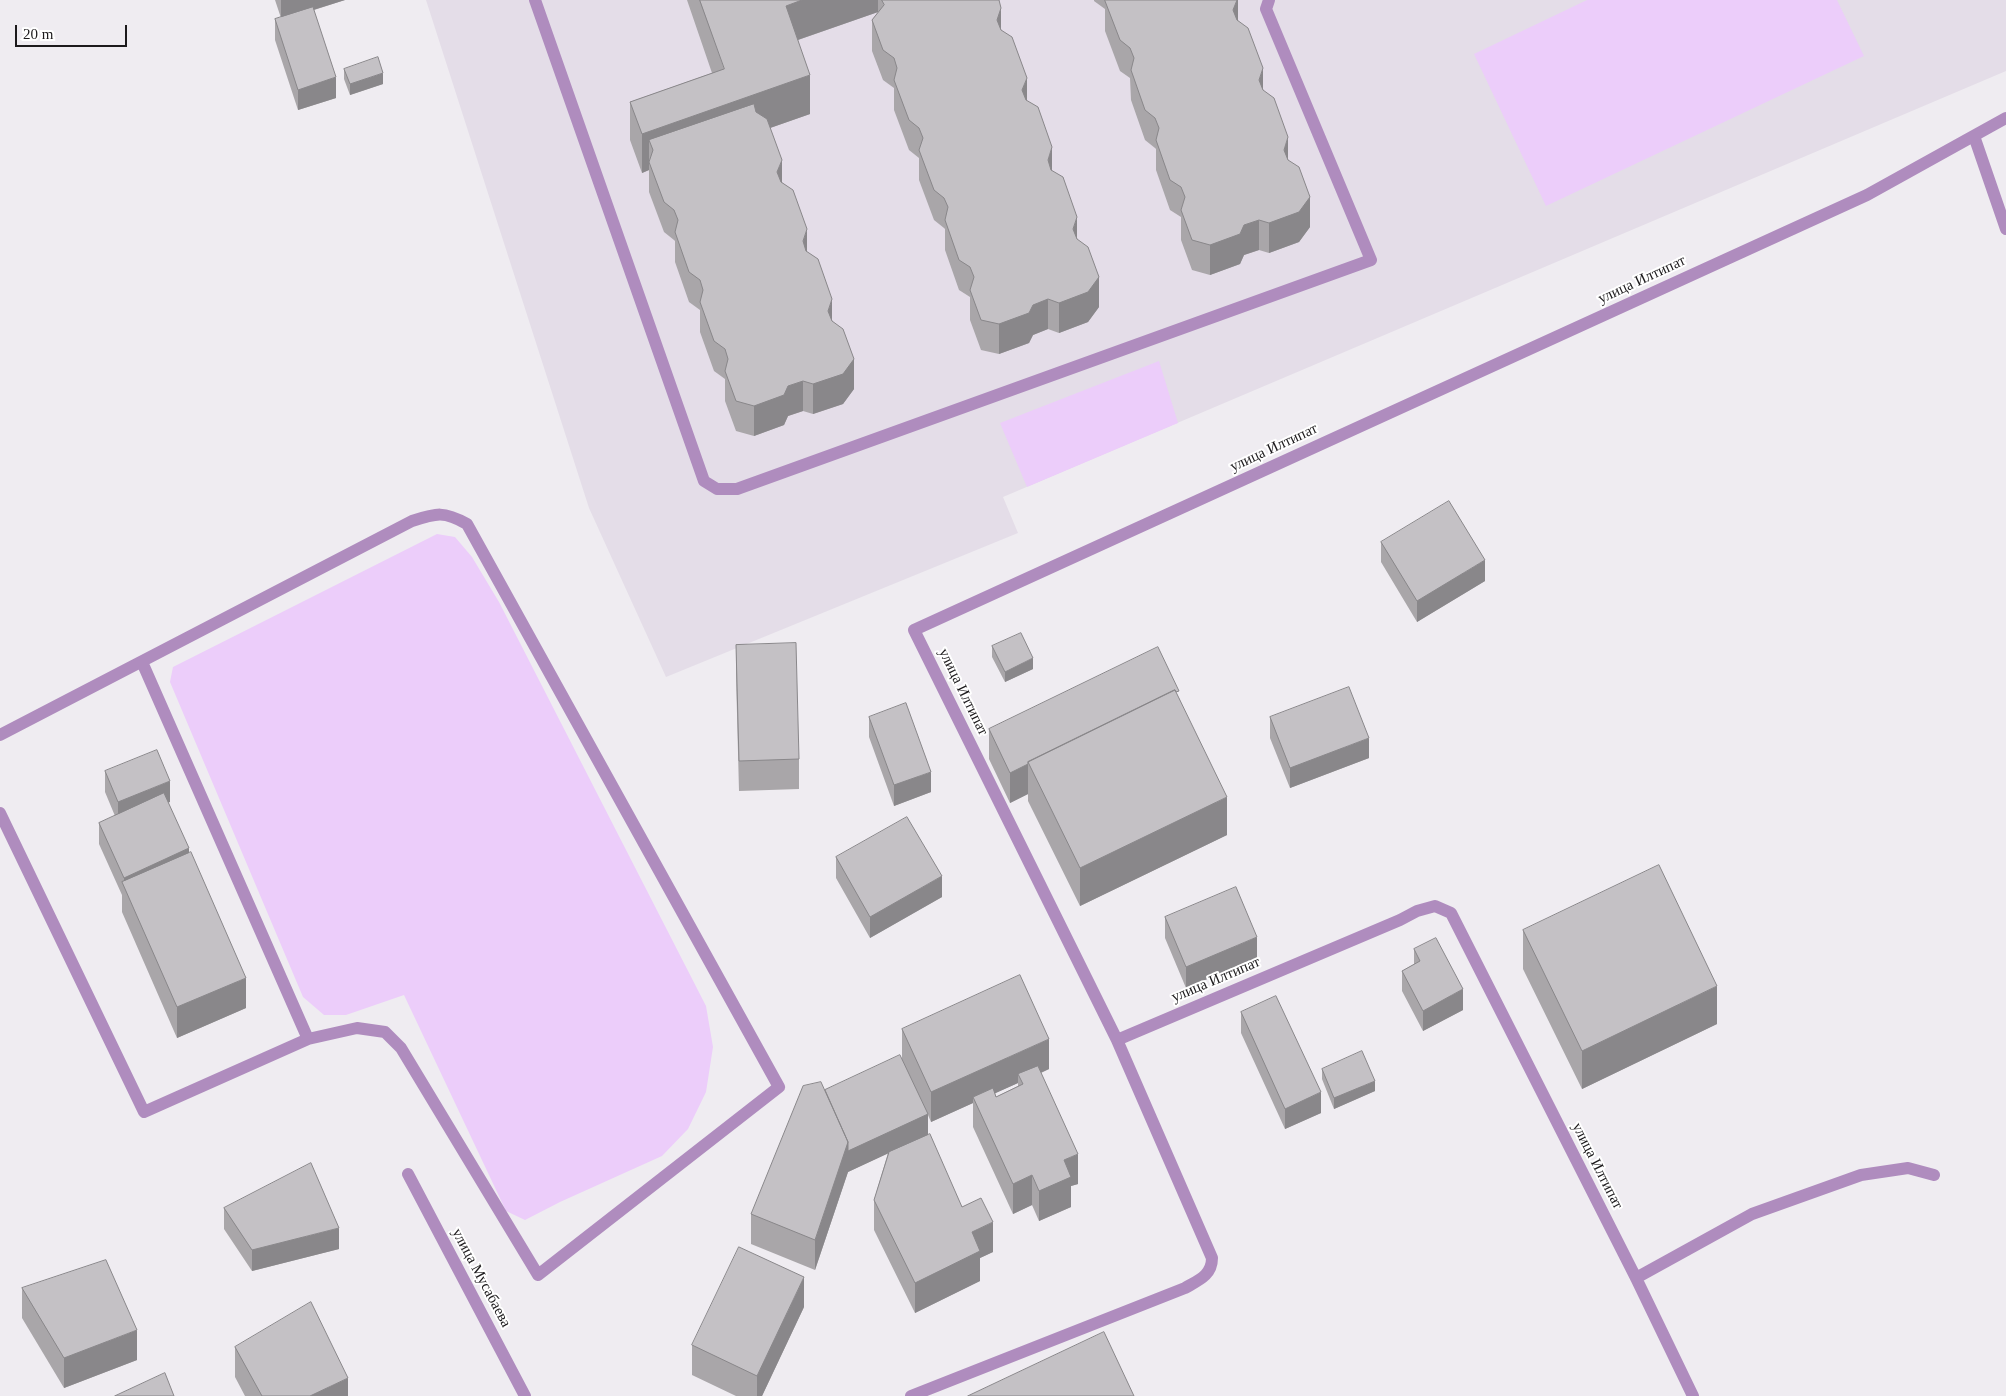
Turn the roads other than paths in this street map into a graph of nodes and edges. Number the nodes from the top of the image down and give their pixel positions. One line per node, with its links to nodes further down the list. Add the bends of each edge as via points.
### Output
1 (535, 0): 2 (street, via 704,481 717,489 737,489 1371,260 1266,9)
2 (1269, 0)
3 (2006, 118): 4 (street, улица Илтипат)
4 (1974, 136): 5 (street); 10 (street, улица Илтипат, via 1867,195 914,630)
5 (2006, 229)
6 (142, 662): 7 (street); 9 (street); 9 (street, via 412,521 431,514 450,514 467,524 779,1088 538,1275 402,1048 384,1032 357,1028)
7 (0, 735)
8 (0, 813): 9 (street, via 144,1112)
9 (308, 1039)
10 (1117, 1040): 13 (street, улица Илтипат, via 1418,911 1435,906 1451,913); 15 (street, via 1212,1258 1212,1267 1186,1288)
11 (408, 1174): 14 (street, улица Мусабаева)
12 (1934, 1175): 13 (street, via 1908,1168 1861,1175 1752,1214)
13 (1636, 1278): 16 (street, улица Илтипат)
14 (525, 1396)
15 (911, 1396)
16 (1694, 1396)

